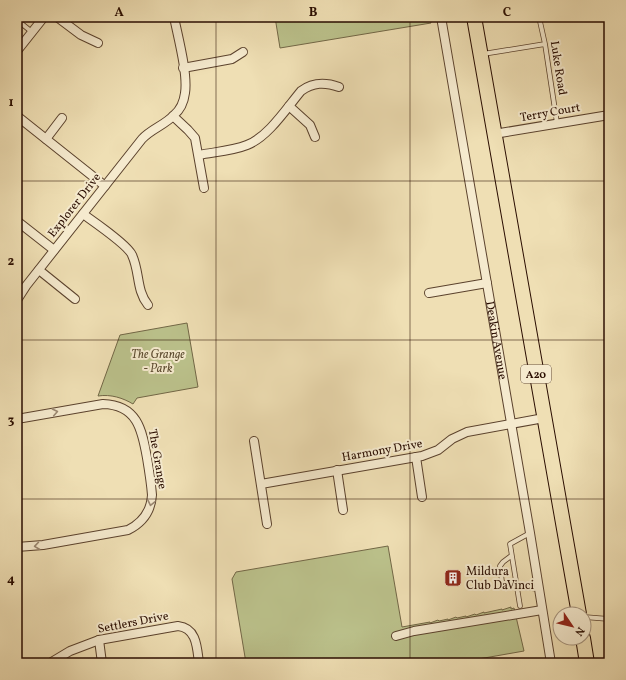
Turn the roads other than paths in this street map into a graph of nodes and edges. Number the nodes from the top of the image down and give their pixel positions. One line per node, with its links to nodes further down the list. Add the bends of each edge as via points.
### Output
1 (44, 17): 8 (street)
2 (57, 17): 9 (street, via 81,36)
3 (174, 17): 14 (street)
4 (440, 17): 32 (street, Deakin Avenue)
5 (474, 17): 13 (highway, A20)
6 (539, 17): 10 (lane, Luke Road)
7 (17, 20): 8 (lane)
8 (32, 32): 11 (street)
9 (98, 43)
10 (545, 44): 13 (lane); 21 (lane, Luke Road)
11 (17, 51)
12 (243, 52): 14 (street, via 232,59)
13 (481, 55): 22 (highway, A20)
14 (183, 68): 19 (street, via 184,98)
15 (339, 86): 16 (street, via 324,83 311,85)
16 (289, 106): 23 (street, via 310,125); 25 (street, via 263,136 253,143)
17 (609, 115): 21 (street, Terry Court)
18 (17, 116): 24 (street)
19 (173, 116): 25 (street, via 195,138); 26 (street, Explorer Drive, via 142,139)
20 (62, 118): 24 (street)
21 (557, 123): 22 (street, Terry Court)
22 (494, 134): 39 (highway, A20)
23 (315, 137)
24 (46, 139): 26 (street)
25 (199, 155): 27 (street)
26 (105, 186): 28 (street, Explorer Drive)
27 (204, 188)
28 (83, 214): 30 (street, Explorer Drive); 38 (street, via 130,251 140,290)
29 (17, 221): 30 (street)
30 (54, 250): 31 (street, Explorer Drive)
31 (39, 270): 33 (street, Explorer Drive); 36 (street)
32 (487, 283): 34 (street); 41 (street, Deakin Avenue)
33 (26, 286): 35 (street, Explorer Drive); 37 (street, Explorer Drive)
34 (429, 293)
35 (17, 294)
36 (76, 299)
37 (17, 300)
38 (148, 305)
39 (544, 418): 41 (street, Harmony Drive); 55 (highway, A20)
40 (17, 419): 50 (street, The Grange, one-way to 50, via 103,404 125,409 136,419 142,432 152,495 145,516 128,530)
41 (511, 424): 43 (street, Harmony Drive, via 467,432 430,454); 49 (street, Deakin Avenue)
42 (254, 441): 45 (street)
43 (416, 457): 44 (street, Harmony Drive); 46 (street)
44 (337, 470): 45 (street, Harmony Drive); 47 (street)
45 (261, 484): 48 (street)
46 (422, 497)
47 (343, 510)
48 (267, 524)
49 (530, 533): 51 (lane, via 510,544); 53 (street, Deakin Avenue)
50 (17, 547)
51 (511, 556): 52 (lane); 52 (lane, via 500,564 502,582)
52 (517, 586): 53 (lane); 54 (lane)
53 (538, 589): 56 (street, Deakin Avenue)
54 (520, 606)
55 (578, 606)
56 (542, 610): 59 (street); 65 (street, Deakin Avenue)
57 (592, 618): 58 (lane)
58 (609, 619)
59 (396, 636)
60 (99, 640): 62 (street, Settlers Drive, via 70,651); 63 (street); 64 (street, Settlers Drive, via 182,626 194,637)
61 (584, 646): 66 (highway)
62 (50, 663)
63 (102, 663)
64 (199, 663)
65 (551, 663)
66 (587, 663)

